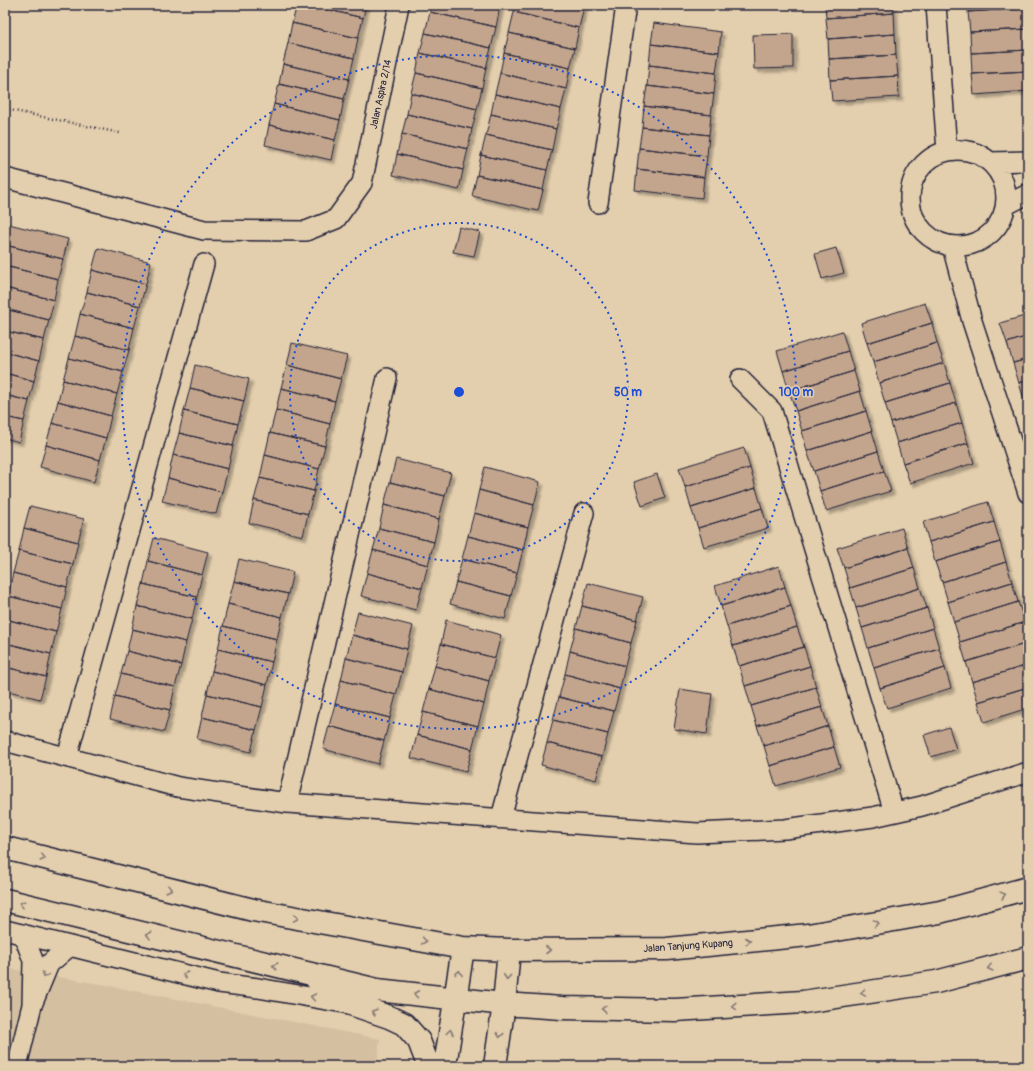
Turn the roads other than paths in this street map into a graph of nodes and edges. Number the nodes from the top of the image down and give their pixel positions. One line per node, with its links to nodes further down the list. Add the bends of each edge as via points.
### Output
1 (399, 5): 7 (street, Jalan Aspira 2/14, via 362,182 336,219 306,231 204,230)
2 (626, 5): 9 (street)
3 (936, 5): 4 (street)
4 (947, 151): 6 (street, via 962,150 978,154); 11 (street, via 931,157 919,169 912,184 910,201 914,217 923,231 936,241)
5 (1028, 161): 6 (street)
6 (991, 162): 10 (street, via 1001,174 1006,189)
7 (5, 178)
8 (1028, 194): 10 (street)
9 (598, 203)
10 (1006, 205): 11 (street, via 1002,219 987,237 967,246)
11 (952, 246): 15 (street, via 972,321)
12 (204, 264): 18 (street)
13 (388, 378): 20 (street)
14 (740, 379): 21 (street, via 772,411)
15 (1028, 494)
16 (584, 513): 22 (street)
17 (5, 741): 18 (street)
18 (67, 757): 20 (street, via 178,787)
19 (1028, 772): 21 (street, via 922,806)
20 (287, 803): 22 (street)
21 (894, 812): 22 (street, via 785,829 697,832)
22 (501, 818)
23 (5, 848): 29 (main road, Jalan Tanjung Kupang, one-way to 29, via 253,910)
24 (1028, 888): 30 (main road, Jalan Tanjung Kupang, one-way to 24, via 667,949 808,935 940,912)
25 (5, 900): 32 (main road, one-way to 25)
26 (5, 930): 27 (street)
27 (24, 934): 28 (street); 36 (street, via 33,960)
28 (70, 946): 34 (street, one-way to 28, via 219,983); 36 (street, one-way to 36, via 49,964)
29 (463, 948): 30 (main road, Jalan Tanjung Kupang); 33 (main road, one-way to 29)
30 (509, 950): 35 (main road, one-way to 35)
31 (1028, 958): 35 (main road, one-way to 35, via 936,982 803,1002 675,1010)
32 (307, 974): 33 (main road, one-way to 32, via 377,990); 34 (main road)
33 (455, 999): 35 (main road); 39 (main road, one-way to 33)
34 (351, 1004): 38 (main road, one-way to 34, via 419,1042 404,1024)
35 (504, 1004): 40 (main road, one-way to 40)
36 (32, 1005): 37 (street)
37 (17, 1066)
38 (427, 1066)
39 (445, 1066)
40 (495, 1066)

